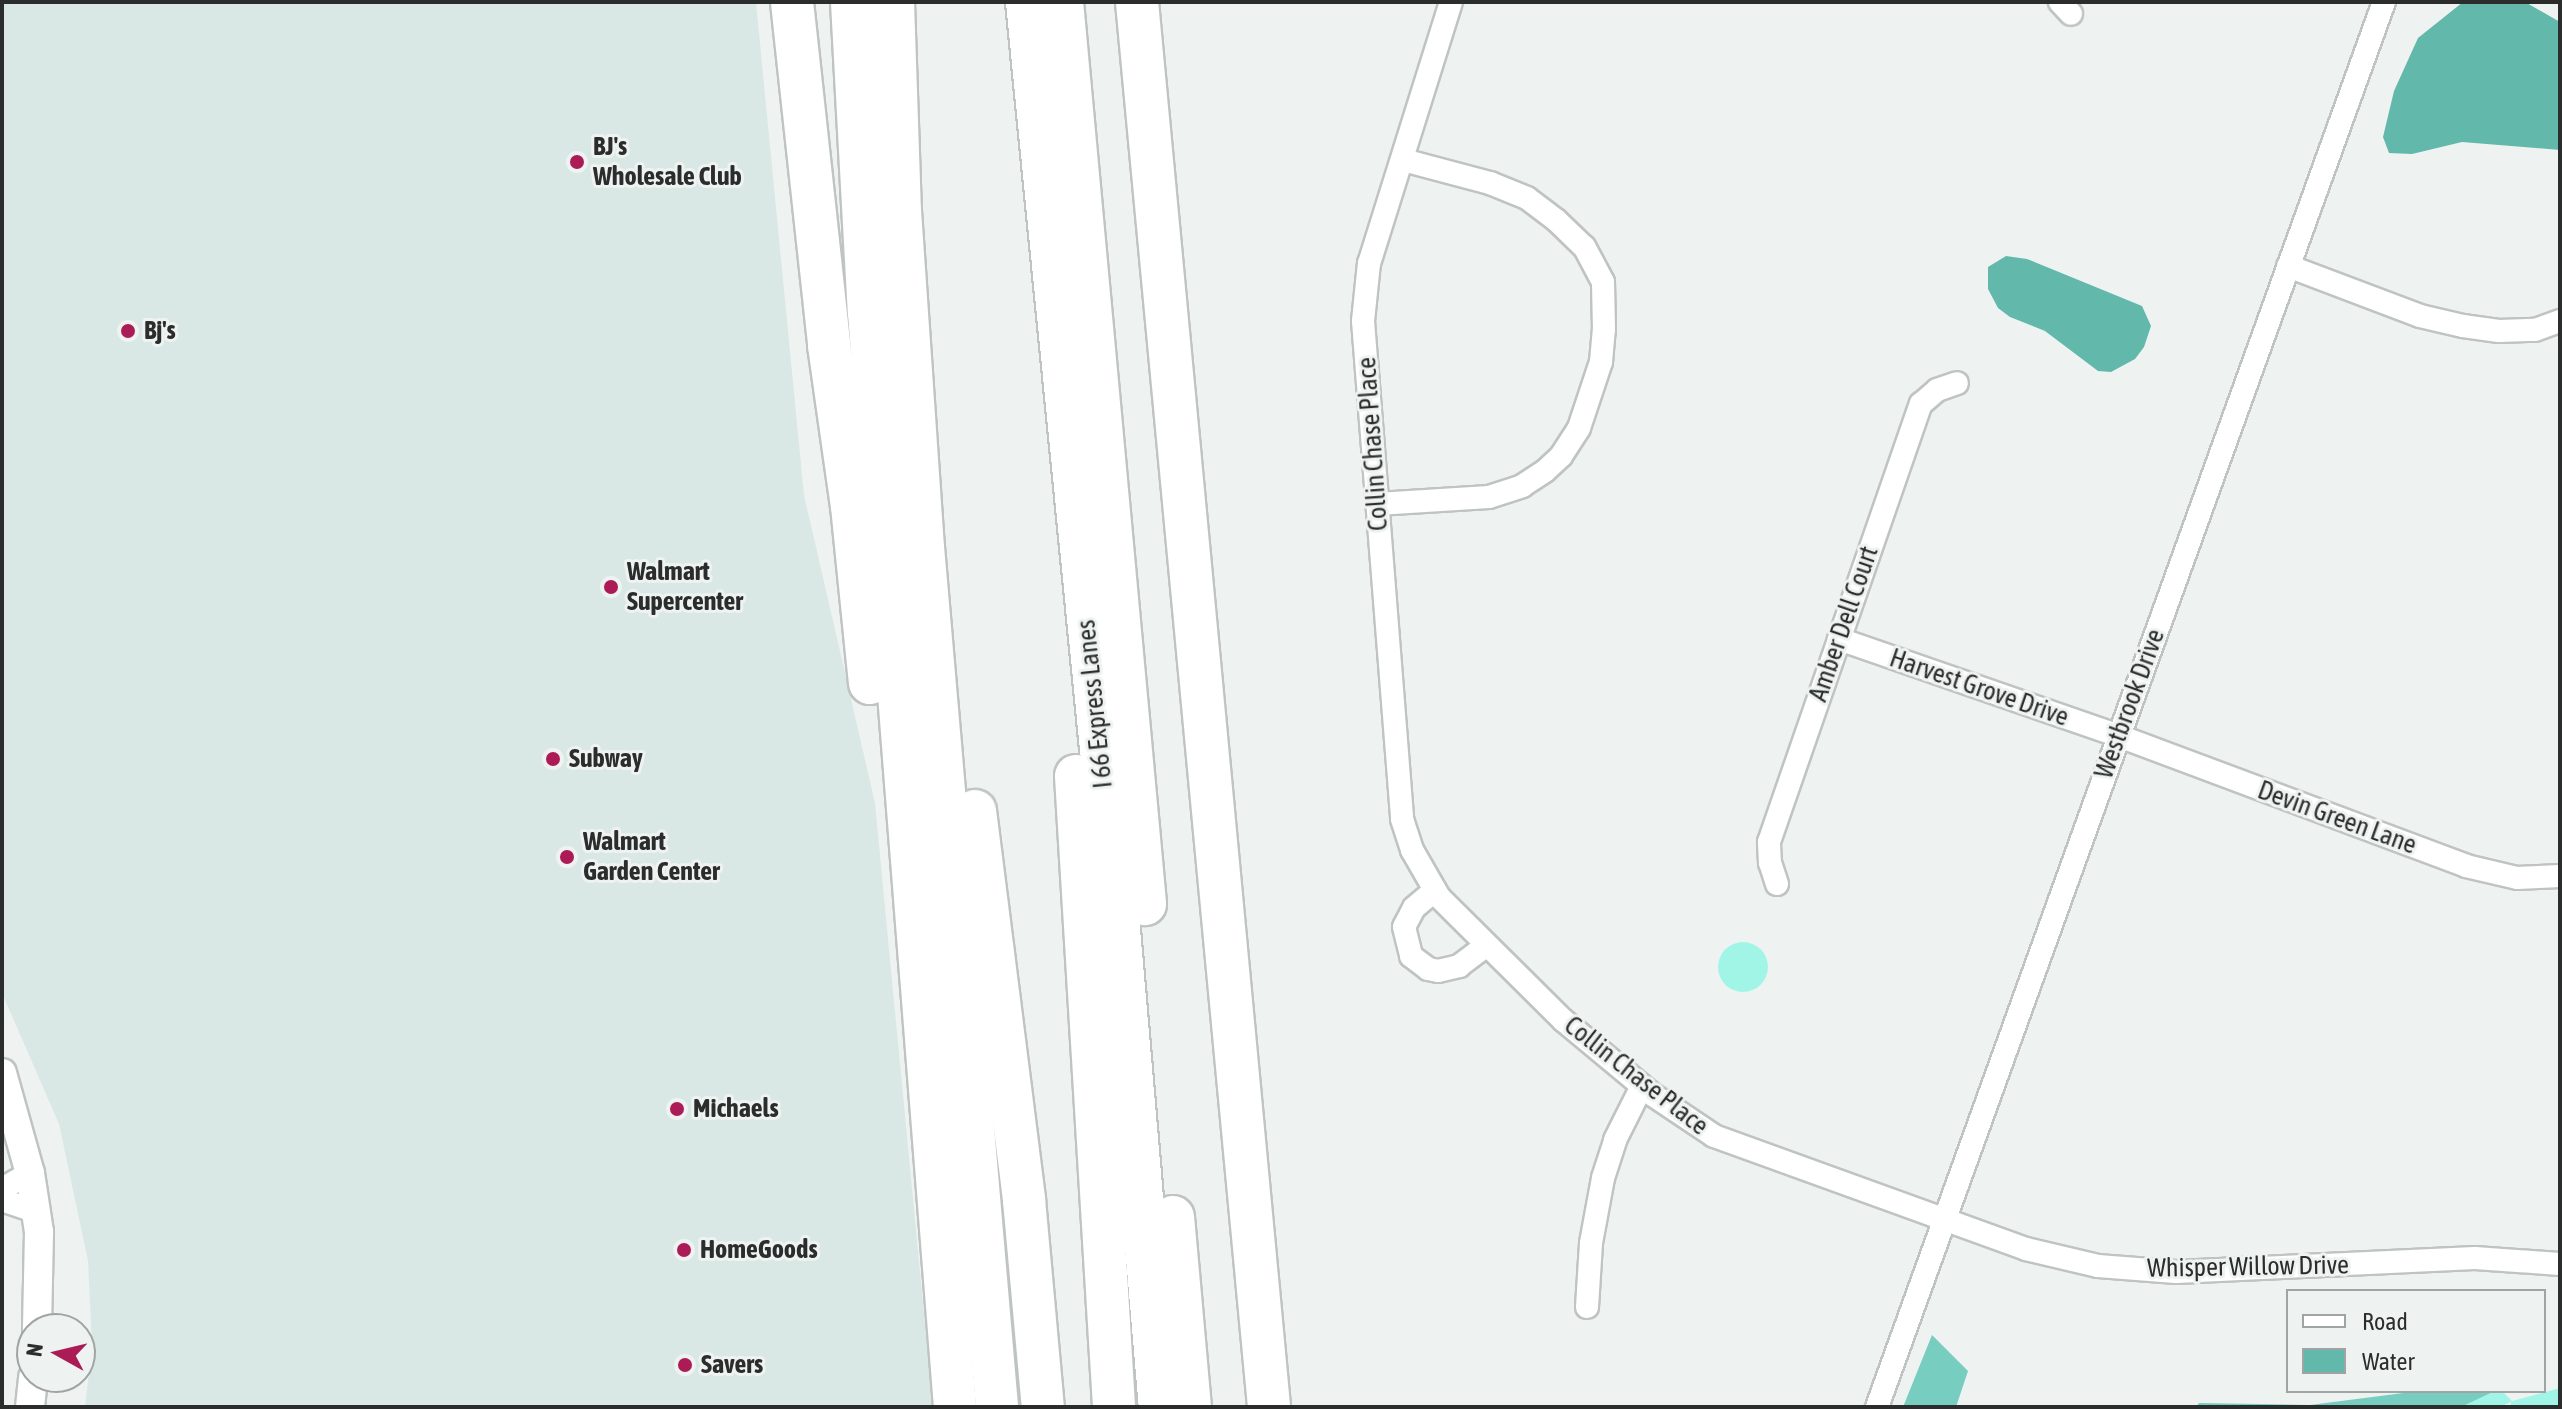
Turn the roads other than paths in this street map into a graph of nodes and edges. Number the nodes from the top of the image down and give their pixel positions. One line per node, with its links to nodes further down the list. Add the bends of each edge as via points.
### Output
1 (792, 2): 22 (highway, via 891,886)
2 (852, 2): 22 (highway, via 872,342)
3 (893, 2): 10 (highway)
4 (1027, 2): 15 (highway, I 66 Express Lanes)
5 (1062, 2): 38 (highway)
6 (1137, 2): 39 (highway)
7 (1451, 2): 9 (street, Collin Chase Place)
8 (2384, 2): 11 (street, Westbrook Drive)
9 (1403, 160): 14 (street, Collin Chase Place, via 1364,290); 14 (street, via 1527,198 1584,247 1603,282 1601,362 1579,428 1561,456 1522,486 1489,497)
10 (900, 211): 34 (highway, via 924,562); 35 (highway, via 927,343)
11 (2288, 266): 12 (street, via 2420,316 2463,326 2535,330); 17 (street, Westbrook Drive)
12 (2560, 321)
13 (1957, 383): 16 (street, Amber Dell Court, via 1937,390 1921,404)
14 (1377, 504): 20 (street, Collin Chase Place, via 1402,819)
15 (1080, 560): 36 (highway, via 1071,683); 37 (highway, I 66 Express Lanes, via 1119,930)
16 (1839, 639): 17 (street, Harvest Grove Drive); 19 (street, Amber Dell Court, via 1769,842)
17 (2119, 736): 18 (street, Devin Green Lane, via 2466,866 2517,878); 29 (street, Westbrook Drive)
18 (2560, 876)
19 (1777, 884)
20 (1434, 891): 21 (street, Collin Chase Place); 21 (street, via 1414,908 1404,927 1411,956 1438,971 1459,966)
21 (1486, 946): 24 (street, Collin Chase Place)
22 (931, 1066): 33 (highway)
23 (2, 1073): 25 (street)
24 (1642, 1086): 29 (street, Collin Chase Place, via 1714,1136); 31 (street, via 1603,1178)
25 (30, 1173): 26 (street); 28 (street)
26 (2, 1189)
27 (2, 1200): 28 (street)
28 (36, 1212): 32 (street)
29 (1944, 1217): 30 (street, Whisper Willow Drive, via 2026,1249 2140,1271 2253,1271 2475,1258); 40 (street, Westbrook Drive)
30 (2560, 1264)
31 (1587, 1307)
32 (38, 1313)
33 (955, 1407)
34 (997, 1407)
35 (1043, 1407)
36 (1114, 1407)
37 (1160, 1407)
38 (1190, 1407)
39 (1269, 1407)
40 (1877, 1407)

